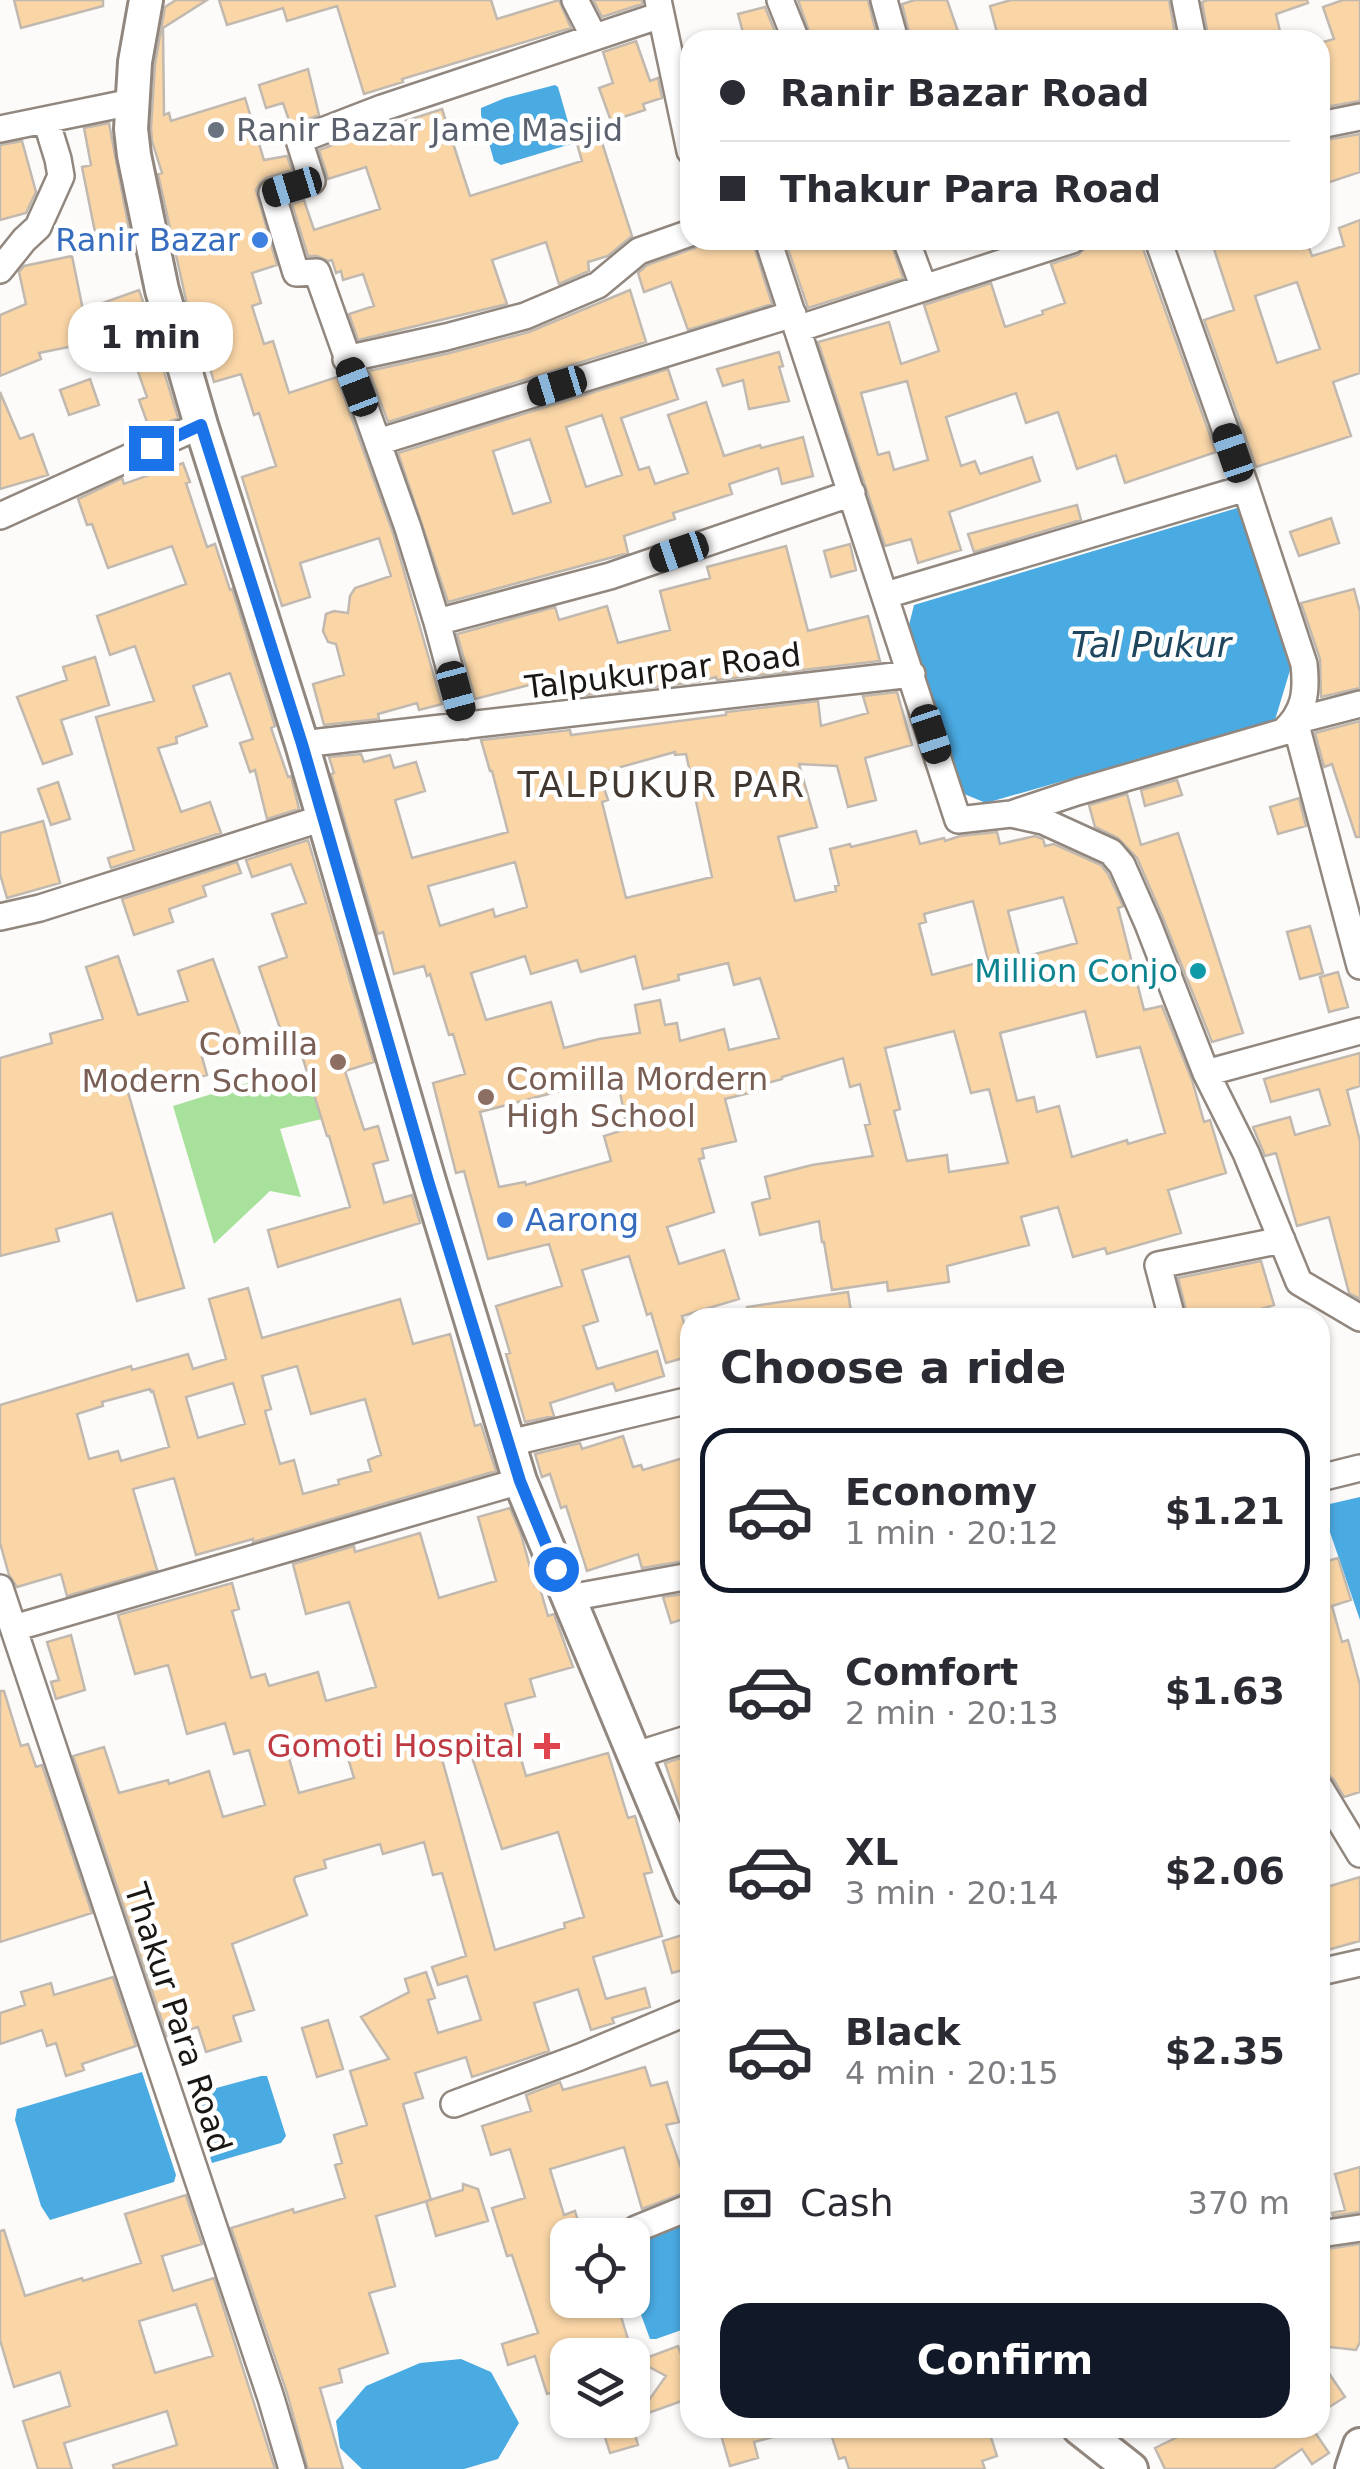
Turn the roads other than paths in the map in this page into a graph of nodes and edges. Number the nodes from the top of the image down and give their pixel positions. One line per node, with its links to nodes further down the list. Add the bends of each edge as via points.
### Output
1 (146, 0): 11 (main road)
2 (575, 0): 10 (street)
3 (780, 0): 7 (street)
4 (884, 0): 8 (street)
5 (1184, 0): 9 (street)
6 (659, 7): 10 (street); 12 (street)
7 (792, 30)
8 (893, 30)
9 (1191, 30)
10 (594, 37): 25 (street, via 299,140 312,181 272,193 296,272 317,272)
11 (132, 102): 14 (street); 26 (main road, via 134,154 162,290)
12 (680, 105)
13 (1360, 117): 15 (street)
14 (46, 120): 16 (street); 22 (street, via 60,176 38,227)
15 (1330, 123)
16 (0, 129)
17 (680, 237): 25 (street, via 639,251 598,285 525,316)
18 (771, 250): 24 (street)
19 (910, 250): 23 (street)
20 (1041, 250): 23 (street)
21 (1162, 250): 28 (street)
22 (0, 270)
23 (924, 288): 24 (street)
24 (795, 322): 27 (street); 29 (street)
25 (346, 359): 27 (street)
26 (201, 425): 30 (street); 37 (main road)
27 (378, 442): 32 (street)
28 (1246, 488): 31 (street); 35 (street, via 1304,664 1304,700)
29 (852, 493): 31 (street); 32 (street, via 610,576)
30 (0, 516)
31 (886, 595): 33 (street)
32 (437, 622): 36 (street)
33 (912, 674): 36 (street, Talpukurpar Road); 38 (street, via 958,820)
34 (1360, 704): 35 (street)
35 (1295, 722): 38 (street, via 1282,732); 41 (street)
36 (465, 726): 37 (street, Talpukurpar Road)
37 (302, 744): 39 (main road)
38 (1011, 814): 43 (street, via 1087,840 1122,865)
39 (322, 818): 40 (street); 48 (main road)
40 (0, 917)
41 (1360, 966)
42 (1360, 1031): 43 (street)
43 (1206, 1073): 44 (street)
44 (1282, 1240): 45 (street, via 1158,1265); 46 (street, via 1300,1282)
45 (1169, 1308)
46 (1360, 1318)
47 (680, 1402): 48 (street)
48 (509, 1442): 51 (main road)
49 (1360, 1468): 50 (street)
50 (1330, 1476)
51 (520, 1481): 53 (main road); 54 (street)
52 (680, 1578): 53 (street)
53 (568, 1598): 56 (main road)
54 (5, 1606): 70 (street, Thakur Para Road)
55 (680, 1741): 56 (street)
56 (633, 1756): 59 (main road)
57 (1330, 1804): 58 (street)
58 (1360, 1854)
59 (680, 1866)
60 (1360, 1963): 61 (street)
61 (1330, 1970)
62 (680, 2015): 63 (street)
63 (454, 2104)
64 (680, 2211): 65 (street)
65 (650, 2223)
66 (1360, 2228): 67 (street)
67 (1330, 2232)
68 (1092, 2438): 71 (main road)
69 (1360, 2445): 72 (main road)
70 (292, 2469)
71 (1131, 2469)
72 (1352, 2469)

